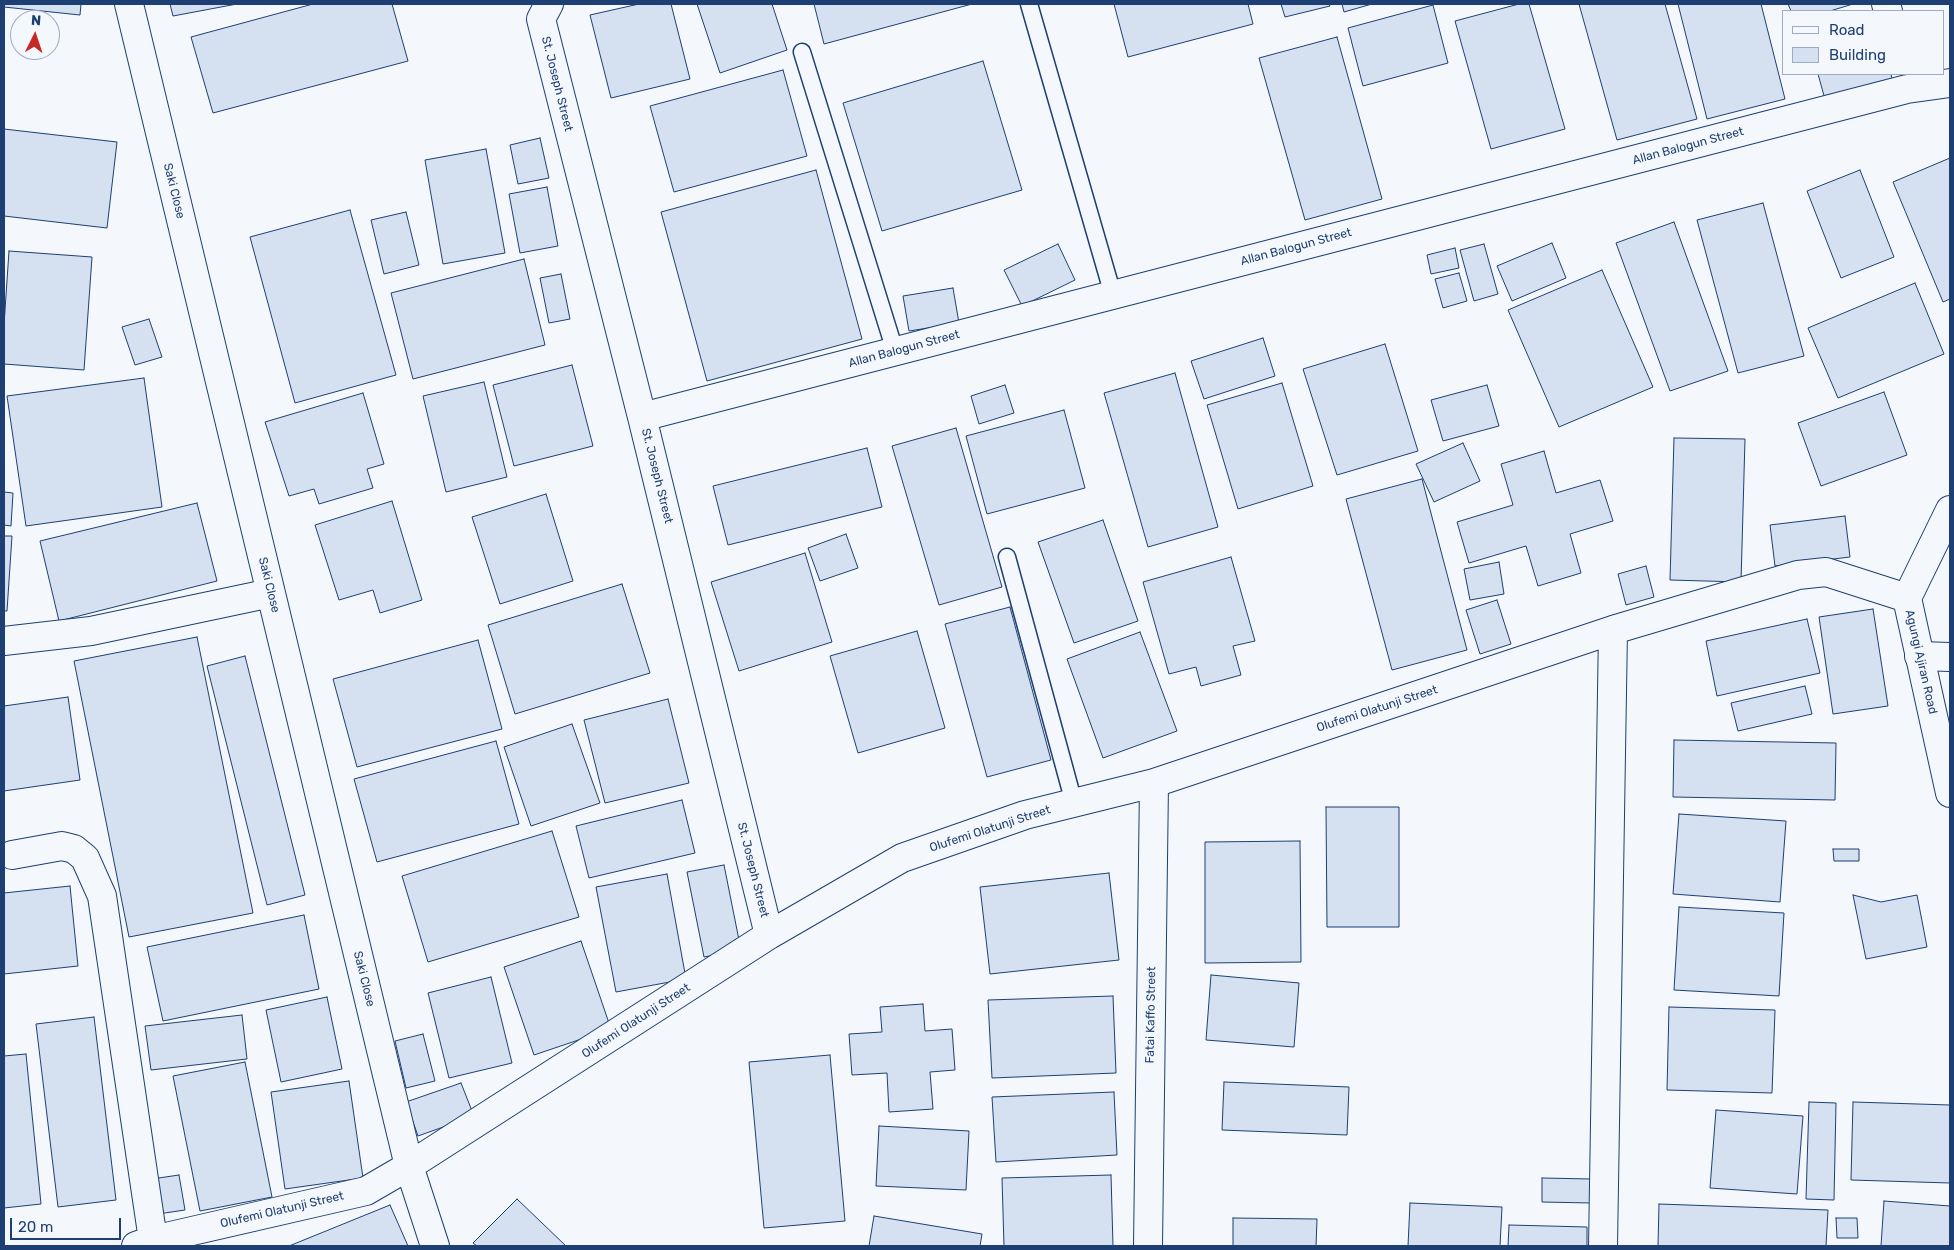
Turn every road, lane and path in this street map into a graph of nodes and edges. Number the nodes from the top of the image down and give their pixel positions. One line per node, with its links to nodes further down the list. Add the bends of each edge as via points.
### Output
1 (129, 4): 12 (street, Saki Close)
2 (1030, 4): 7 (lane)
3 (545, 11): 9 (street, St. Joseph Street)
4 (802, 52): 8 (lane)
5 (1905, 81): 6 (street, Allan Balogun Street); 7 (street, Allan Balogun Street)
6 (1950, 83)
7 (1113, 294): 8 (street, Allan Balogun Street)
8 (895, 351): 9 (street, Allan Balogun Street)
9 (642, 417): 22 (street, St. Joseph Street)
10 (1950, 510): 13 (street, Agungi Ajiran Road)
11 (1006, 557): 20 (lane)
12 (271, 593): 15 (street, via 91,631); 23 (street, Saki Close)
13 (1907, 598): 14 (street, Olufemi Olatunji Street, via 1826,572 1798,575); 16 (street, Agungi Ajiran Road)
14 (1613, 630): 18 (street, Olufemi Olatunji Street); 27 (street)
15 (4, 641)
16 (1920, 656): 17 (street); 19 (street, Agungi Ajiran Road)
17 (1950, 658)
18 (1154, 783): 20 (street, Olufemi Olatunji Street); 26 (street, Fatai Kaffo Street)
19 (1950, 793)
20 (1074, 803): 22 (street, Olufemi Olatunji Street, via 1025,815 902,858)
21 (12, 854): 24 (street, via 62,846 74,849 85,858 102,896)
22 (769, 935): 23 (street, Olufemi Olatunji Street)
23 (409, 1166): 24 (street, Olufemi Olatunji Street, via 366,1191); 25 (street, Saki Close)
24 (145, 1243)
25 (434, 1246)
26 (1148, 1246)
27 (1603, 1246)

